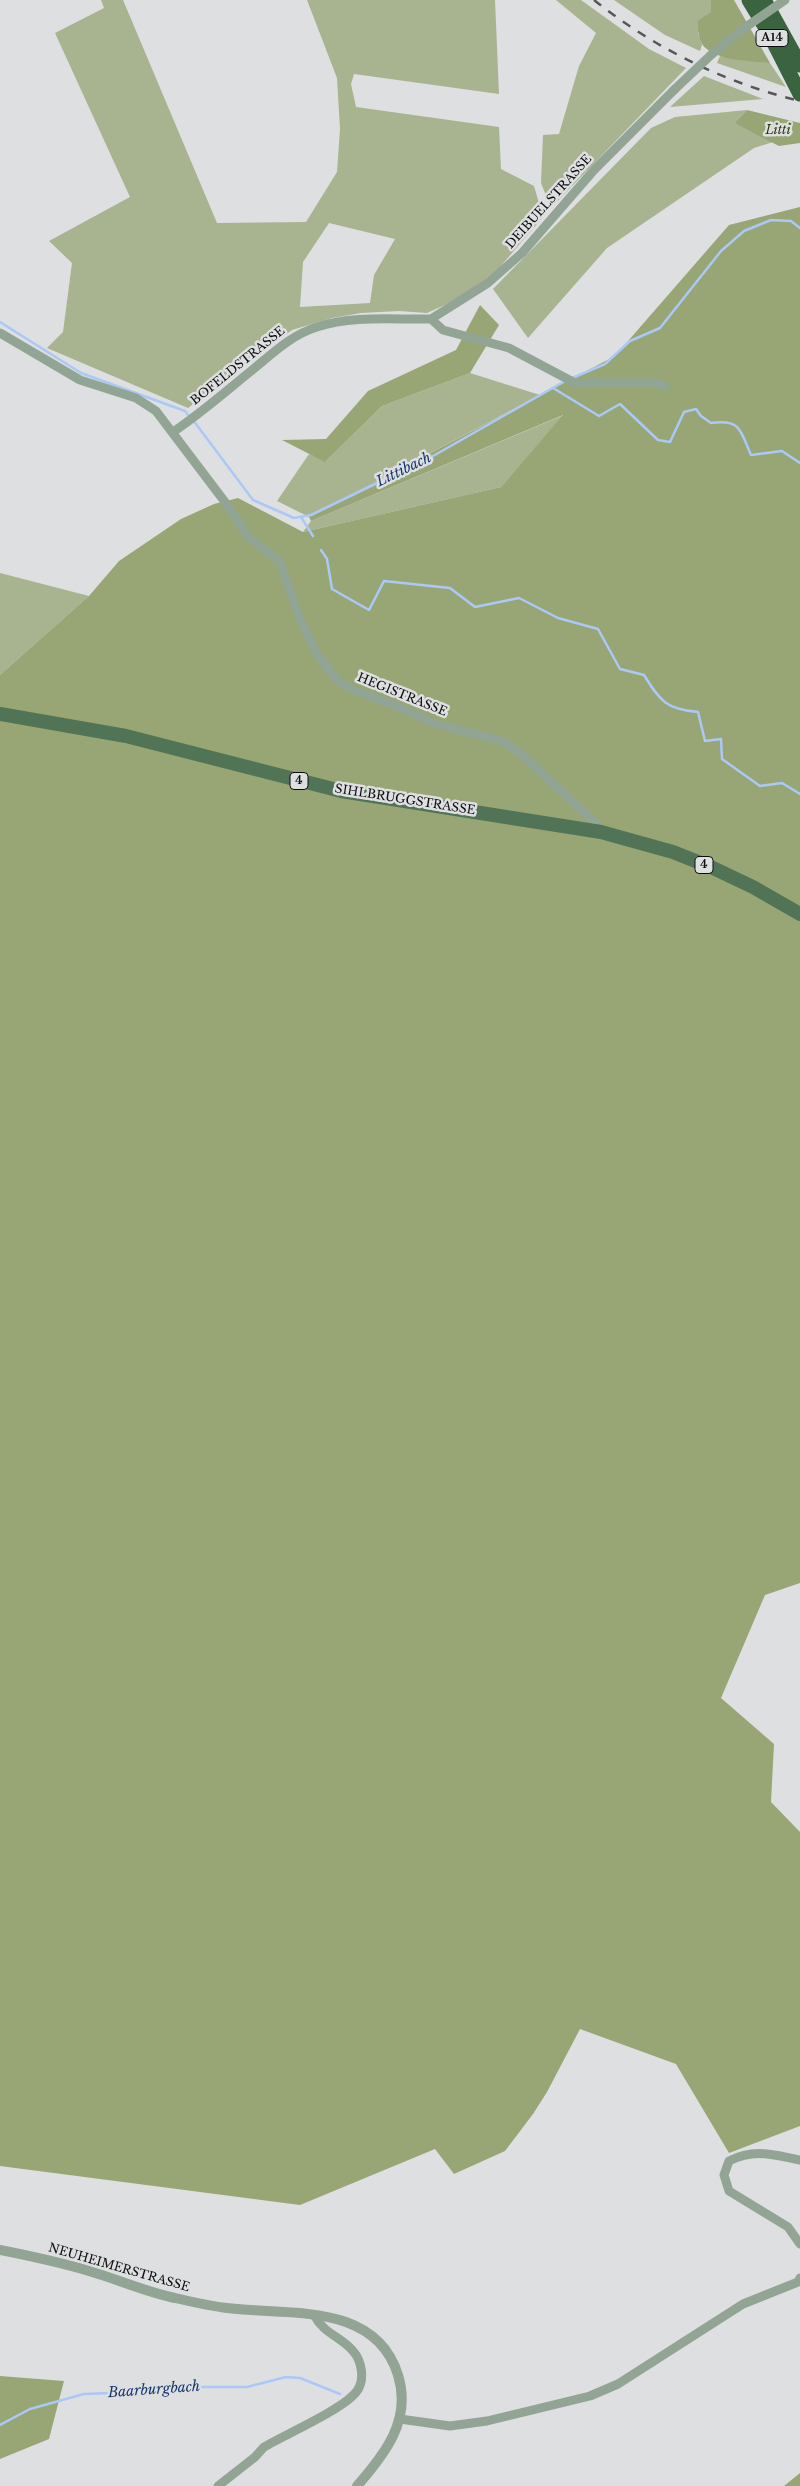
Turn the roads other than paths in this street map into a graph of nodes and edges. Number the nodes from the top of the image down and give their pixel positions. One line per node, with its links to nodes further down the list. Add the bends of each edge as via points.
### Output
1 (749, 0): 4 (highway, A14)
2 (764, 0): 4 (highway, A14)
3 (785, 0): 6 (street, DEIBUELSTRASSE, bridge, via 740,31 675,89 594,170 516,258 488,283)
4 (796, 71): 5 (highway, A14)
5 (800, 94)
6 (431, 319): 8 (street, via 443,330 509,348 575,383 655,382); 9 (street, BOFELDSTRASSE, via 352,321 318,326 293,337)
7 (0, 333): 9 (street, HEGISTRASSE, via 80,380 136,398 156,411)
8 (665, 386)
9 (173, 432): 11 (street, HEGISTRASSE, via 248,537 280,562 299,618 317,654 338,681 436,724 502,741 528,760 596,823)
10 (0, 714): 11 (main road, SIHLBRUGGSTRASSE / 4, via 126,736 341,791)
11 (601, 832): 12 (main road, SIHLBRUGGSTRASSE / 4, via 674,852 713,868)
12 (800, 914)
13 (800, 2160): 14 (street, via 763,2153 743,2154 729,2161 724,2175 729,2191 788,2227)
14 (800, 2244)
15 (0, 2250): 17 (street, NEUHEIMERSTRASSE, via 88,2271 174,2298 228,2308)
16 (800, 2278): 18 (street, via 798,2282 744,2304 618,2384 590,2396 487,2421 450,2426)
17 (314, 2315): 18 (street, NEUHEIMERSTRASSE, via 351,2323 380,2343 395,2366 400,2382); 19 (street, via 320,2326 354,2351 361,2383 356,2392 340,2405 264,2447 255,2458)
18 (400, 2419): 20 (street, NEUHEIMERSTRASSE, via 388,2449)
19 (218, 2486)
20 (357, 2486)

